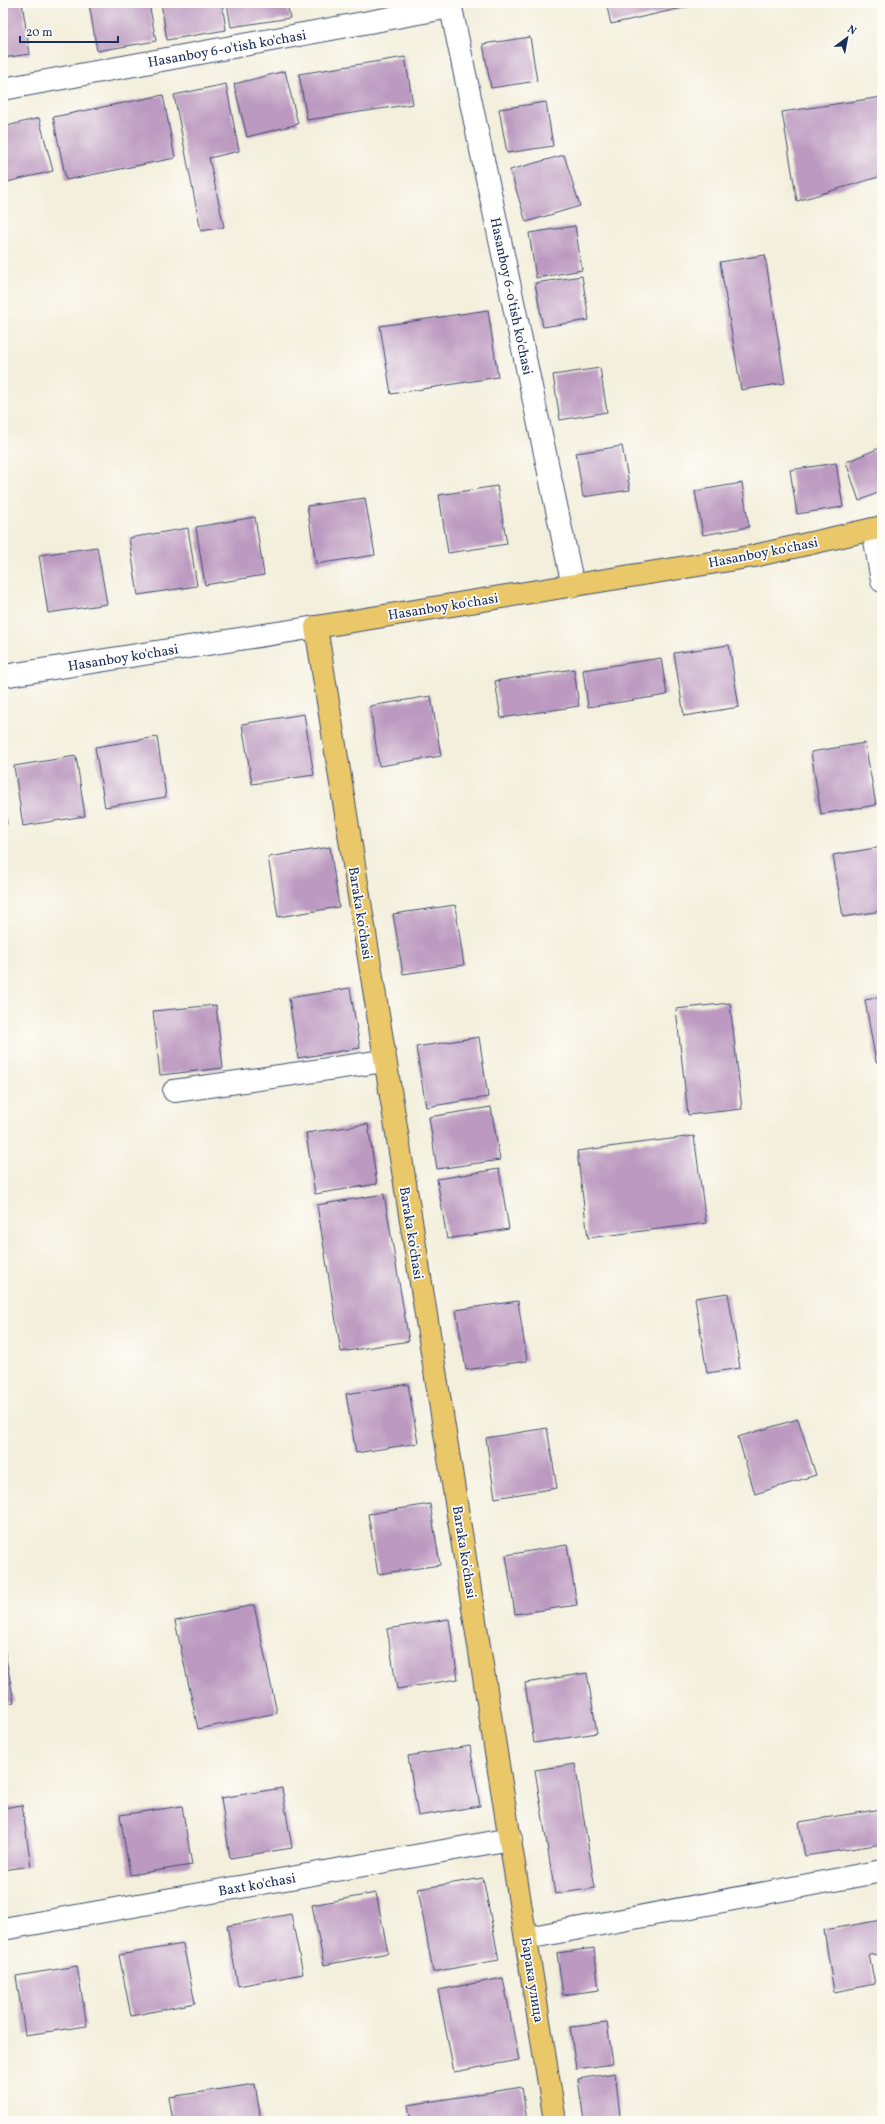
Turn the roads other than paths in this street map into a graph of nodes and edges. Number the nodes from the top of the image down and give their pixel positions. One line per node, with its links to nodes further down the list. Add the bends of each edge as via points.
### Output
1 (451, 5): 2 (street, Hasanboy 6-o'tish ko'chasi); 5 (street, Hasanboy 6-o'tish ko'chasi)
2 (3, 89)
3 (878, 528): 4 (street); 5 (main road, Hasanboy ko'chasi, via 754,556)
4 (882, 581)
5 (573, 586): 6 (main road, Hasanboy ko'chasi)
6 (316, 627): 7 (street, Hasanboy ko'chasi); 8 (main road, Baraka ko'chasi)
7 (3, 676)
8 (384, 1061): 9 (street); 10 (main road, Baraka ko'chasi)
9 (174, 1091)
10 (511, 1838): 12 (street, Baxt ko'chasi); 13 (main road, Барака улица)
11 (882, 1871): 13 (street)
12 (3, 1929)
13 (527, 1938): 14 (main road, Барака улица)
14 (555, 2121)

